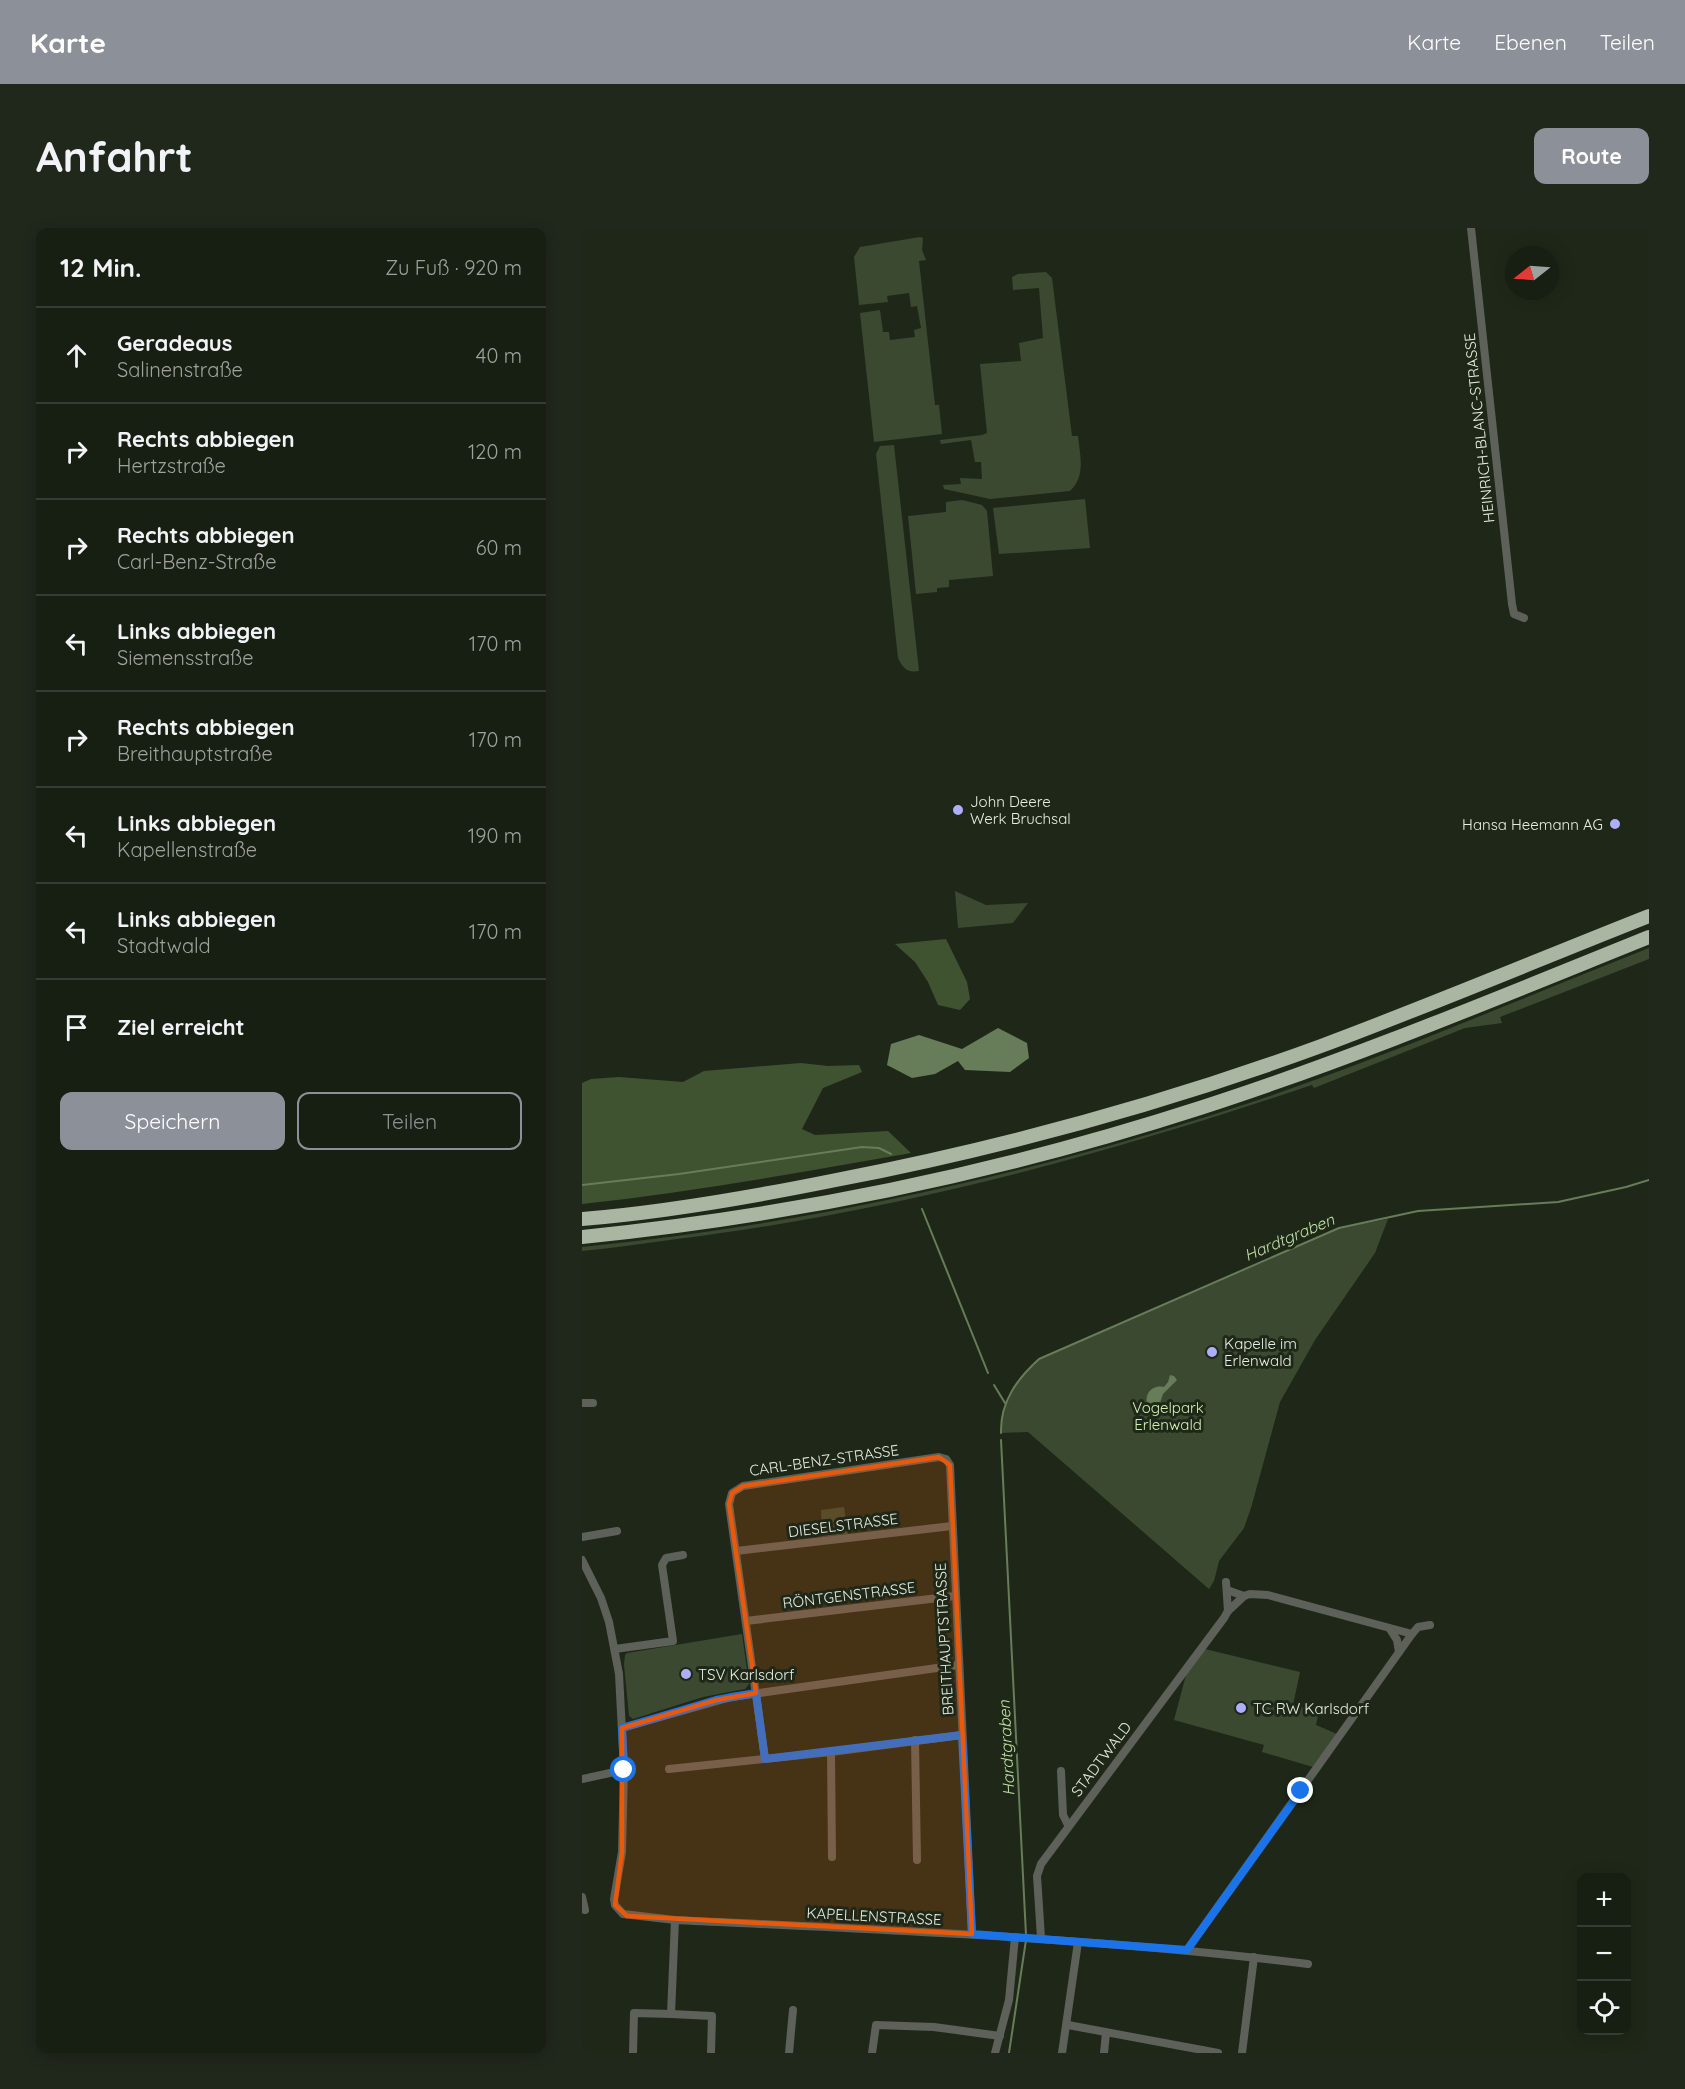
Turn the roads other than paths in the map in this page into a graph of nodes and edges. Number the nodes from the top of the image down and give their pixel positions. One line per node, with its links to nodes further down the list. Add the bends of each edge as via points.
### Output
1 (1471, 228): 2 (street, HEINRICH-BLANC-STRASSE, via 1512,604 1514,614)
2 (1524, 618)
3 (1649, 916): 5 (highway, via 1322,1046 1081,1124 951,1157 809,1186 679,1208)
4 (1649, 937): 6 (highway, via 1307,1072 1087,1142 845,1199)
5 (582, 1219)
6 (582, 1237)
7 (582, 1403): 8 (street)
8 (593, 1403)
9 (939, 1457): 10 (street, BREITHAUPTSTRASSE, via 950,1465); 13 (street, CARL-BENZ-STRASSE, via 743,1485 732,1493 729,1504)
10 (952, 1526): 13 (street, DIESELSTRASSE); 16 (street, BREITHAUPTSTRASSE)
11 (617, 1531): 12 (street)
12 (582, 1537)
13 (736, 1551): 19 (street, CARL-BENZ-STRASSE)
14 (683, 1555): 23 (street, via 666,1558 662,1565 673,1641)
15 (582, 1560): 23 (street, via 601,1598)
16 (956, 1596): 19 (street, RÖNTGENSTRASSE); 25 (street, BREITHAUPTSTRASSE)
17 (1244, 1596): 18 (street, STADTWALD); 18 (street, via 1227,1586); 21 (street, via 1268,1595)
18 (1228, 1611): 36 (street, STADTWALD)
19 (746, 1621): 26 (street, CARL-BENZ-STRASSE)
20 (1430, 1625): 22 (street, via 1418,1627)
21 (1390, 1629): 22 (street); 24 (street)
22 (1412, 1634): 24 (street)
23 (615, 1649): 27 (street)
24 (1399, 1652): 46 (street)
25 (958, 1665): 26 (street); 28 (street, BREITHAUPTSTRASSE)
26 (756, 1693): 27 (street, via 716,1700); 31 (street, CARL-BENZ-STRASSE)
27 (622, 1728): 33 (street)
28 (962, 1735): 29 (street); 42 (street, BREITHAUPTSTRASSE)
29 (915, 1740): 30 (street); 38 (street)
30 (831, 1752): 31 (street); 37 (street)
31 (765, 1759): 32 (street)
32 (669, 1769)
33 (624, 1770): 35 (street); 41 (street, KAPELLENSTRASSE, via 622,1852 615,1905 627,1916)
34 (1061, 1771): 36 (street, via 1063,1815)
35 (582, 1779)
36 (1068, 1825): 44 (street, STADTWALD, via 1037,1876)
37 (832, 1857)
38 (917, 1860)
39 (582, 1897): 40 (street)
40 (585, 1910)
41 (675, 1920): 42 (street, KAPELLENSTRASSE); 50 (street)
42 (972, 1934): 43 (street, KAPELLENSTRASSE)
43 (1016, 1937): 44 (street, KAPELLENSTRASSE); 53 (street)
44 (1041, 1938): 45 (street, KAPELLENSTRASSE)
45 (1078, 1942): 46 (street, KAPELLENSTRASSE); 51 (street)
46 (1187, 1950): 47 (street, KAPELLENSTRASSE)
47 (1254, 1957): 48 (street, KAPELLENSTRASSE); 63 (street)
48 (1308, 1964)
49 (793, 2010): 57 (street)
50 (671, 2014): 55 (street, via 634,2013); 56 (street, via 712,2016)
51 (1068, 2025): 52 (street); 60 (street)
52 (1106, 2033): 54 (street); 61 (street)
53 (1000, 2036): 58 (street, via 934,2027 876,2025); 59 (street)
54 (1201, 2052): 62 (street)
55 (633, 2053)
56 (711, 2053)
57 (789, 2053)
58 (872, 2053)
59 (995, 2053)
60 (1062, 2053)
61 (1104, 2053)
62 (1218, 2053)
63 (1242, 2053)

